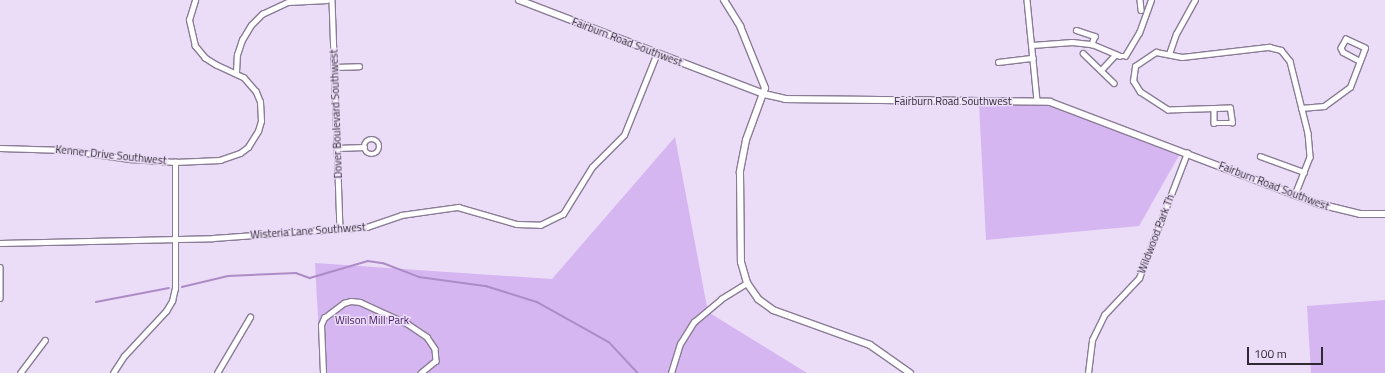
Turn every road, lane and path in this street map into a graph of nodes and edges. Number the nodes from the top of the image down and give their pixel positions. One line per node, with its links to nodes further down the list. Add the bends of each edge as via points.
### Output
1 (195, 0): 24 (street, Kenner Drive Southwest, via 189,20 195,46 205,58 216,65)
2 (327, 0): 24 (street, via 288,2 262,14 251,25 242,40 237,55)
3 (332, 0): 22 (street, Dover Boulevard Southwest)
4 (519, 0): 14 (street, Fairburn Road Southwest)
5 (724, 0): 26 (street, via 740,26 764,82)
6 (1027, 0): 13 (street)
7 (1140, 0): 10 (street)
8 (1151, 0): 17 (street, via 1150,10 1129,54)
9 (1195, 0): 16 (street, via 1176,34)
10 (1141, 10)
11 (1076, 30): 12 (street, via 1095,36)
12 (1092, 44): 13 (street, via 1072,42); 17 (street)
13 (1032, 45): 18 (street)
14 (657, 53): 26 (street, Fairburn Road Southwest); 39 (street, Wisteria Lane Southwest, via 624,135 592,167 570,205 554,220 540,225 524,225 458,207 400,216 367,227)
15 (1083, 53): 23 (street)
16 (1169, 54): 28 (street, via 1182,58 1276,48 1290,61); 29 (street, via 1156,52 1138,63 1133,81 1140,92 1168,110)
17 (1115, 55): 23 (street)
18 (1033, 58): 20 (street); 27 (street)
19 (1360, 61): 19 (street, via 1365,48 1346,39 1341,48 1343,52); 28 (street, via 1350,87 1335,99 1324,106)
20 (998, 62)
21 (359, 66): 22 (street)
22 (335, 67): 32 (street, Dover Boulevard Southwest)
23 (1101, 70): 25 (street)
24 (236, 72): 35 (street, Kenner Drive Southwest, via 251,84 260,102 261,121 253,140 240,153 226,159)
25 (1114, 83)
26 (764, 94): 27 (street, Fairburn Road Southwest, via 811,101); 43 (street, via 746,140 740,172 741,262)
27 (1037, 101): 33 (street, Fairburn Road Southwest, via 1068,107)
28 (1301, 108): 36 (street, via 1308,132 1310,157)
29 (1214, 109): 29 (street, via 1230,108 1232,122 1214,122)
30 (364, 147): 32 (street)
31 (0, 148): 35 (street, Kenner Drive Southwest, via 65,150 131,160)
32 (337, 148): 39 (street, Dover Boulevard Southwest)
33 (1187, 153): 37 (street, Fairburn Road Southwest); 54 (street, Wildwood Park Th, via 1140,278 1104,316 1092,340)
34 (1260, 156): 36 (street)
35 (175, 162): 40 (street)
36 (1304, 172): 37 (street)
37 (1295, 195): 38 (street, Fairburn Road Southwest, via 1337,210)
38 (1385, 214)
39 (340, 229): 40 (street, Wisteria Lane Southwest)
40 (174, 239): 41 (street, Wisteria Lane Southwest); 48 (street, via 175,288 172,301 166,311 124,356)
41 (0, 244)
42 (0, 267): 44 (street)
43 (747, 284): 52 (street, via 722,299 694,322 680,344); 53 (street, via 758,299 773,310 870,345)
44 (0, 298)
45 (250, 318): 49 (street)
46 (46, 340): 47 (street)
47 (20, 373)
48 (113, 373)
49 (217, 373)
50 (323, 373): 51 (street, via 321,325 324,318 344,303 351,301 360,302 408,324 426,337 435,349 436,361)
51 (421, 373)
52 (671, 373)
53 (910, 373)
54 (1088, 373)

